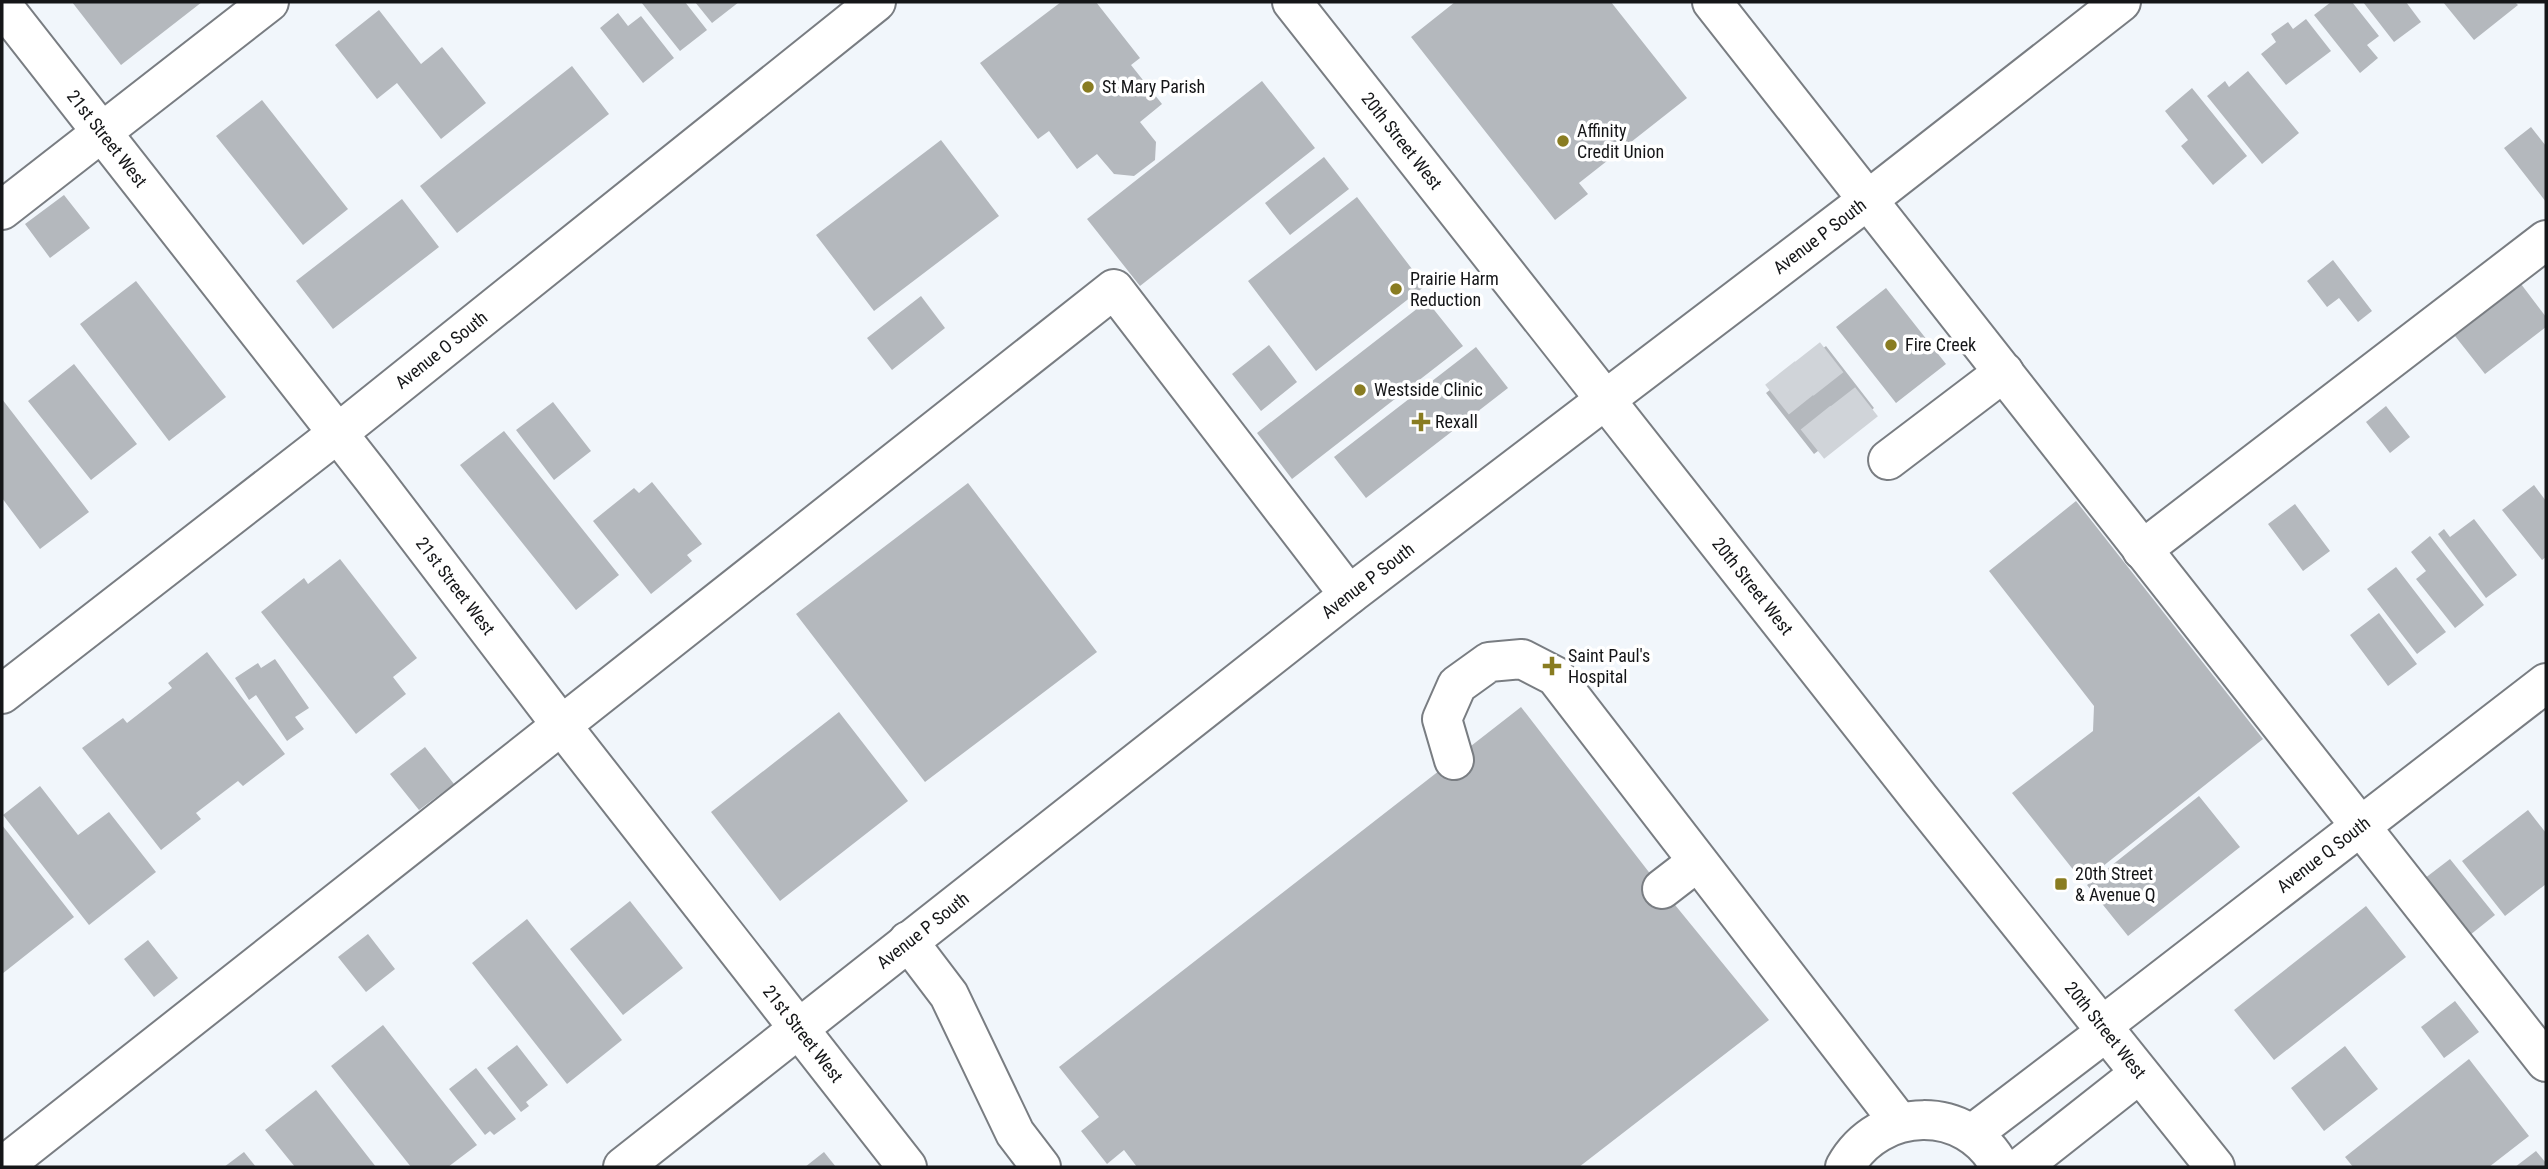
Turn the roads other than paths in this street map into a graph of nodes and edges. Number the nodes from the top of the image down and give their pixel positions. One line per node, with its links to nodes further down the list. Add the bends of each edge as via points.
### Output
1 (269, 2): 7 (main road)
2 (876, 2): 13 (main road, Avenue O South)
3 (1292, 2): 12 (main road, 20th Street West)
4 (1712, 2): 8 (main road)
5 (2121, 2): 8 (main road, Avenue P South)
6 (2, 5): 7 (main road, 21st Street West)
7 (100, 132): 9 (main road); 13 (main road, 21st Street West)
8 (1869, 199): 11 (main road); 12 (main road, Avenue P South)
9 (2, 210)
10 (2546, 240): 15 (main road)
11 (2004, 372): 14 (main road); 15 (main road)
12 (1606, 398): 16 (main road, Avenue P South); 25 (main road, 20th Street West)
13 (338, 433): 18 (main road, Avenue O South); 19 (main road, 21st Street West)
14 (1888, 460)
15 (2142, 550): 21 (main road)
16 (1349, 595): 19 (main road, via 1114,289); 24 (main road, Avenue P South)
17 (2546, 683): 21 (main road, Avenue Q South)
18 (2, 694)
19 (562, 726): 26 (main road, 21st Street West); 31 (main road)
20 (1454, 760): 22 (main road, via 1442,719 1457,685 1489,662 1522,659 1555,676)
21 (2360, 827): 25 (main road, Avenue Q South); 27 (main road)
22 (1697, 862): 23 (main road); 29 (main road)
23 (1662, 889)
24 (908, 941): 26 (main road, Avenue P South); 34 (main road, via 949,995 1015,1133)
25 (2104, 1029): 28 (main road, 20th Street West); 30 (main road, Avenue Q South)
26 (797, 1030): 32 (main road, Avenue P South); 33 (main road, 21st Street West)
27 (2546, 1062)
28 (2139, 1074): 37 (main road); 38 (main road, 20th Street West)
29 (1899, 1122): 30 (main road, via 1924,1119); 35 (main road, via 1873,1134)
30 (1972, 1135): 36 (main road)
31 (2, 1167)
32 (622, 1167)
33 (907, 1167)
34 (1041, 1167)
35 (1844, 1167)
36 (2000, 1167)
37 (2021, 1167)
38 (2215, 1167)

